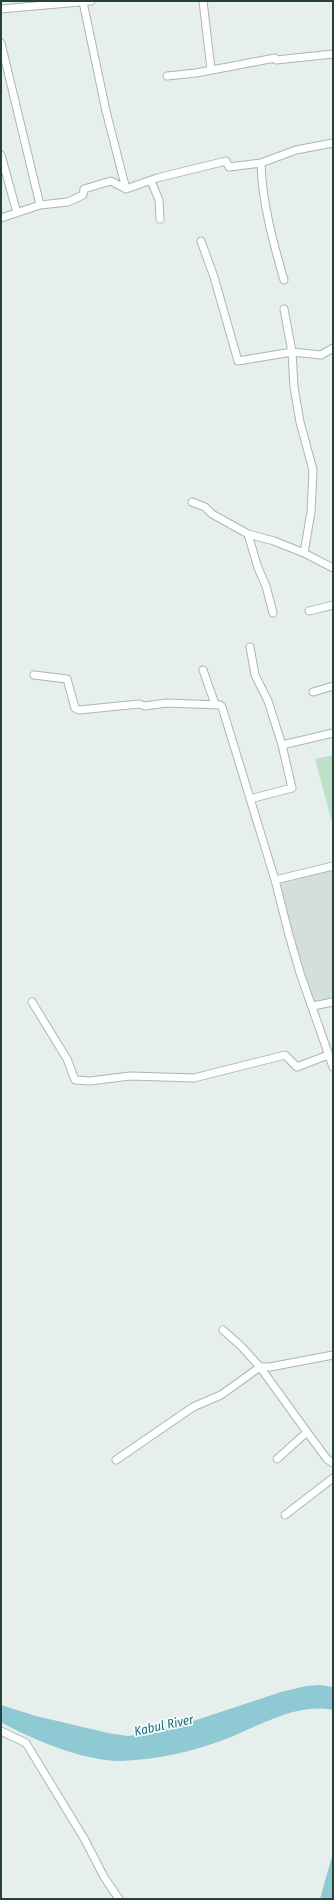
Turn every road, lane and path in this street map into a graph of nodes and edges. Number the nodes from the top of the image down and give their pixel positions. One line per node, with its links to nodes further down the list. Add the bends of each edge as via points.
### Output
1 (91, 1): 3 (street)
2 (202, 1): 7 (street)
3 (83, 2): 4 (street); 13 (street, via 106,111)
4 (1, 9)
5 (1, 43): 14 (street)
6 (333, 54): 7 (street, via 276,60 275,58)
7 (211, 69): 8 (street)
8 (167, 76)
9 (333, 143): 11 (street, via 296,150)
10 (1, 155): 15 (street)
11 (261, 163): 12 (street, via 229,167 226,161); 19 (street, via 261,180)
12 (151, 181): 13 (street); 17 (street, via 158,200)
13 (126, 189): 14 (street, via 111,181 84,189 83,195 68,202)
14 (40, 205): 15 (street)
15 (17, 213): 16 (street)
16 (1, 218)
17 (160, 219)
18 (201, 241): 22 (street, via 238,361)
19 (284, 280)
20 (284, 310): 22 (street)
21 (333, 348): 22 (street, via 321,355)
22 (292, 352): 25 (street, via 294,387 313,470)
23 (192, 502): 24 (street, via 205,506 212,514)
24 (248, 534): 25 (street, via 274,540); 29 (street)
25 (304, 553): 26 (street)
26 (333, 568)
27 (333, 605): 28 (street)
28 (309, 611)
29 (273, 613)
30 (250, 647): 37 (street, via 255,675 268,701)
31 (203, 670): 35 (street)
32 (34, 675): 35 (street, via 67,679 75,708 79,710 139,704)
33 (333, 686): 34 (street)
34 (313, 692)
35 (215, 704): 38 (street, via 222,707)
36 (333, 734): 37 (street)
37 (282, 745): 38 (street, via 292,788)
38 (250, 799): 40 (street)
39 (333, 866): 40 (street)
40 (275, 880): 43 (street, via 289,935)
41 (32, 1002): 44 (street, via 67,1059 75,1080 90,1081 130,1076 194,1078 285,1055 297,1067)
42 (333, 1002): 43 (street)
43 (313, 1006): 44 (street)
44 (328, 1055): 45 (street)
45 (333, 1068)
46 (223, 1330): 48 (street)
47 (333, 1355): 48 (street)
48 (260, 1367): 49 (street); 51 (street, via 220,1395 193,1407)
49 (307, 1432): 50 (street); 52 (street, via 327,1459)
50 (277, 1459)
51 (116, 1460)
52 (333, 1463)
53 (333, 1478): 54 (street)
54 (284, 1515)
55 (1, 1731): 56 (street, via 26,1743)
56 (119, 1899)

